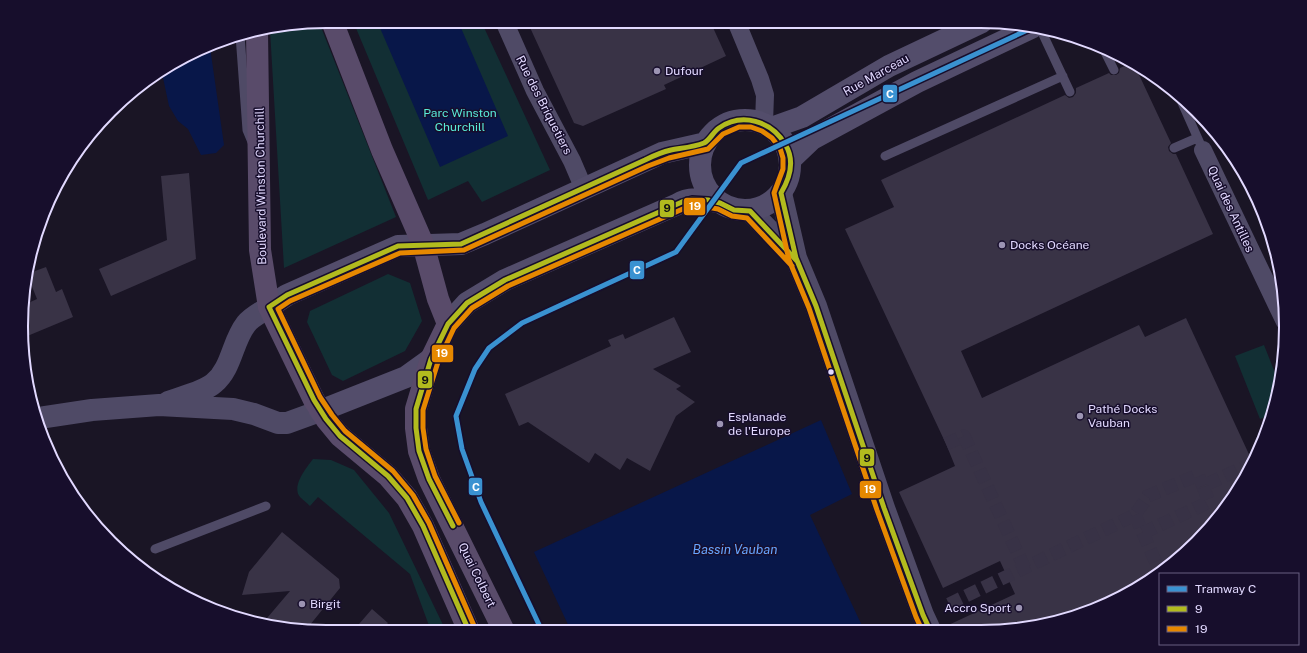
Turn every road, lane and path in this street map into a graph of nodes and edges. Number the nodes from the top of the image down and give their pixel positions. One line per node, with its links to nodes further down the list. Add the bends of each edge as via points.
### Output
1 (335, 28): 25 (main road, via 382,150)
2 (507, 28): 21 (street, Rue des Briquetiers)
3 (739, 28): 14 (street, via 765,95)
4 (969, 28): 14 (main road, Rue Marceau, via 888,66 802,117)
5 (1023, 32): 20 (main road, via 917,82 812,139)
6 (1043, 35): 11 (lane)
7 (257, 36): 19 (main road, Boulevard Winston Churchill)
8 (240, 41): 19 (lane, via 247,130)
9 (1107, 56): 10 (lane)
10 (1114, 70)
11 (1063, 76): 12 (lane); 18 (lane)
12 (1070, 92)
13 (1184, 108): 16 (lane, Quai des Antilles)
14 (768, 125): 15 (main road, via 751,120 738,120 725,124 714,132); 20 (main road, via 781,136)
15 (706, 143): 21 (main road, via 662,153); 23 (main road, via 701,154 701,177 708,191)
16 (1200, 144): 17 (lane); 28 (street, Quai des Antilles)
17 (1174, 148)
18 (885, 156)
19 (259, 158): 27 (main road, Boulevard Winston Churchill, via 260,250)
20 (791, 159): 22 (main road, via 791,171)
21 (584, 189): 25 (main road, via 461,244)
22 (781, 193): 24 (main road, via 773,202); 26 (street)
23 (718, 202): 24 (main road, via 730,209); 29 (main road, via 695,199 683,201 505,280 467,303)
24 (750, 211): 26 (street)
25 (424, 244): 27 (main road, via 398,246 287,295); 29 (main road, via 438,299)
26 (796, 258): 38 (street, via 816,306 884,508)
27 (269, 307): 31 (street, via 247,323 227,367 213,385); 32 (main road, Boulevard Winston Churchill)
28 (1278, 310)
29 (448, 324): 30 (main road)
30 (431, 359): 32 (main road, via 406,377); 37 (main road, Quai Colbert, via 416,409 419,451 429,480)
31 (159, 405): 32 (street, via 233,409 278,423 287,423); 33 (street, via 92,410)
32 (320, 411): 36 (main road, Boulevard Winston Churchill, via 340,436 388,476 407,498 423,526)
33 (42, 417)
34 (266, 506): 35 (lane)
35 (155, 549)
36 (466, 625)
37 (501, 625)
38 (928, 625)

